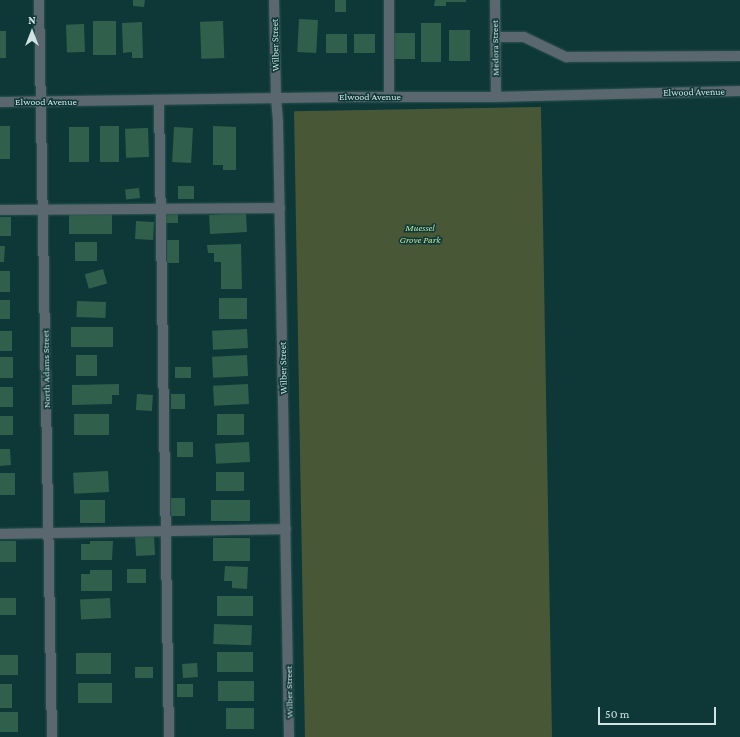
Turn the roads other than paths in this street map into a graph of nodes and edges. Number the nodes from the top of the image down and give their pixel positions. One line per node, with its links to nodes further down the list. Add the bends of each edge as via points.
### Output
1 (39, 0): 13 (street, North Adams Street)
2 (274, 0): 10 (street, Wilber Street)
3 (389, 0): 8 (street)
4 (495, 0): 5 (street, Medora Street)
5 (495, 37): 6 (street, via 524,37 566,57); 9 (street, Medora Street)
6 (740, 56)
7 (740, 91): 9 (street, Elwood Avenue)
8 (389, 96): 9 (street, Elwood Avenue); 10 (street, Elwood Avenue)
9 (496, 97)
10 (276, 98): 11 (street, Elwood Avenue); 15 (street, Wilber Street)
11 (159, 101): 13 (street, Elwood Avenue); 14 (street)
12 (0, 102): 13 (street, Elwood Avenue)
13 (41, 102): 16 (street, North Adams Street)
14 (160, 208): 15 (street); 16 (street); 19 (street)
15 (280, 208): 18 (street, Wilber Street)
16 (43, 209): 17 (street); 20 (street, North Adams Street)
17 (0, 210)
18 (286, 529): 19 (street); 24 (street, Wilber Street)
19 (166, 530): 20 (street); 23 (street)
20 (48, 533): 21 (street); 22 (street, North Adams Street)
21 (0, 534)
22 (52, 737)
23 (169, 737)
24 (289, 737)

